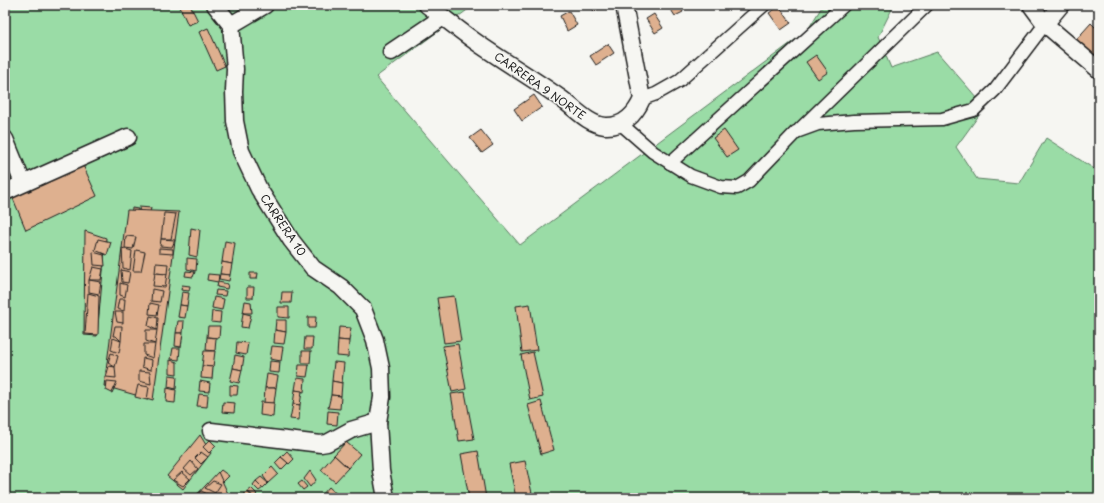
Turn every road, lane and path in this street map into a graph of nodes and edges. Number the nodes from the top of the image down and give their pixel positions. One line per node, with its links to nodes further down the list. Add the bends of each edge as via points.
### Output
1 (215, 5): 12 (street)
2 (265, 5): 12 (street)
3 (427, 5): 10 (street, CARRERA 9 NORTE)
4 (624, 5): 15 (street)
5 (764, 5): 15 (street, via 679,80)
6 (844, 5): 20 (street)
7 (927, 5): 17 (street)
8 (1031, 5): 11 (street)
9 (1061, 5): 11 (street)
10 (443, 17): 13 (street); 16 (street, CARRERA 9 NORTE, via 592,123 606,126)
11 (1045, 24): 14 (street); 17 (street, via 995,90 974,110 942,119 818,124)
12 (231, 25): 23 (street, CARRERA 10, via 235,69 235,121 241,151 259,189 291,240 313,268 341,287 362,309 375,340 381,368 382,397)
13 (390, 52)
14 (1099, 70)
15 (642, 100): 16 (street, via 638,109)
16 (621, 124): 20 (street, via 653,152)
17 (796, 132): 20 (street, via 749,182 737,188 721,187 691,176)
18 (128, 137): 21 (street)
19 (5, 139): 21 (street)
20 (670, 162)
21 (23, 183): 22 (street)
22 (5, 192)
23 (378, 422): 24 (street, via 321,444); 25 (street, CARRERA 10, via 381,471)
24 (211, 431)
25 (386, 498)

